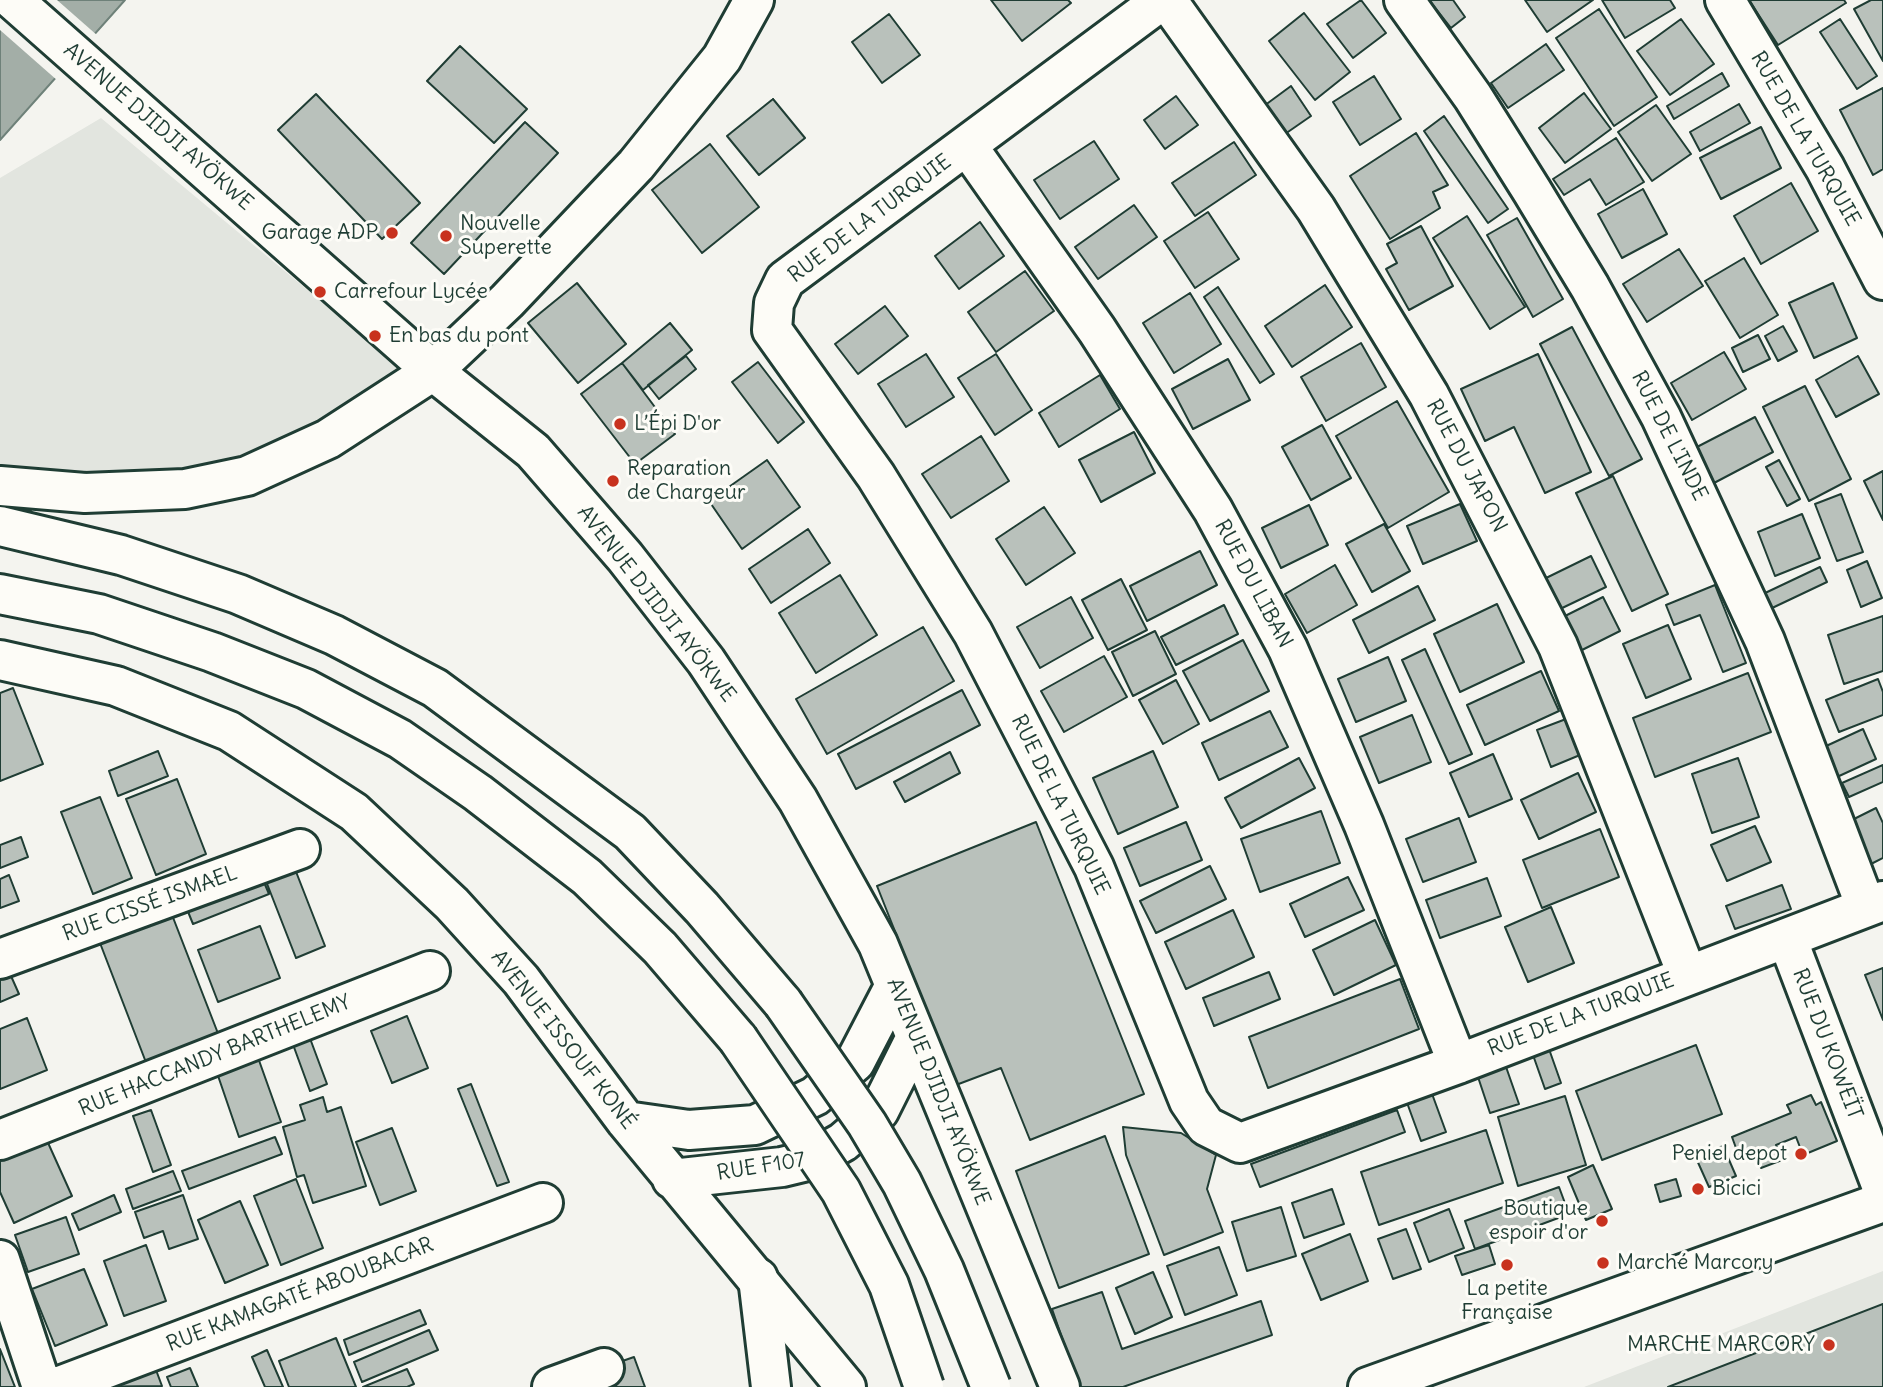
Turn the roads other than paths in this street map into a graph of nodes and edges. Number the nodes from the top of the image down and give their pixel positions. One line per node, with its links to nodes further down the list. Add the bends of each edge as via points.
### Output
1 (12, 0): 9 (main road, AVENUE DJIDJI AYÖKWE)
2 (754, 0): 9 (main road, via 722,58 636,166)
3 (1162, 0): 7 (main road, RUE DE LA TURQUIE)
4 (1167, 0): 19 (main road, RUE DU JAPON, via 1316,209 1429,395 1558,646)
5 (1404, 0): 15 (main road, RUE DE L'INDE, via 1532,191 1661,417 1765,641)
6 (1725, 0): 8 (main road, RUE DE LA TURQUIE, via 1825,168)
7 (968, 146): 22 (main road, RUE DU LIBAN, via 1097,330 1198,488 1289,649); 22 (main road, RUE DE LA TURQUIE, via 785,280 774,303 772,330 876,476 973,634 1094,867 1189,1101 1206,1126 1240,1143)
8 (1883, 280)
9 (433, 371): 10 (main road, via 328,439 247,477 185,489 85,493); 20 (main road, AVENUE DJIDJI AYÖKWE, via 533,451 625,557 706,661 798,800 878,944)
10 (0, 486)
11 (0, 526): 39 (main road, bridge, via 121,555 237,594 334,635 435,688 630,832 783,1003 867,1124 944,1270)
12 (0, 594): 38 (main road, bridge, via 99,614 306,689 400,739 587,877 660,948 738,1039 841,1191 889,1285)
13 (0, 660): 23 (main road, AVENUE ISSOUF KONÉ, via 116,686 229,731 354,812 452,904 521,980)
14 (300, 849): 17 (main road, RUE CISSÉ ISMAEL)
15 (1875, 904): 16 (main road, RUE DE LA TURQUIE)
16 (1787, 937): 19 (main road, RUE DE LA TURQUIE); 26 (main road, RUE DU KOWEÏT)
17 (0, 959)
18 (430, 971): 24 (main road, RUE HACCANDY BARTHELEMY)
19 (1687, 974): 22 (main road, RUE DE LA TURQUIE)
20 (894, 988): 21 (main road, AVENUE DJIDJI AYÖKWE); 23 (main road, RUE F107, via 855,1062 815,1096 755,1125 690,1130)
21 (915, 1039): 25 (main road, RUE F107, via 879,1111 832,1148 811,1160 782,1167); 40 (main road, AVENUE DJIDJI AYÖKWE)
22 (1458, 1064)
23 (626, 1121): 25 (main road, AVENUE ISSOUF KONÉ)
24 (0, 1140)
25 (672, 1178): 30 (main road, AVENUE ISSOUF KONÉ)
26 (1883, 1190)
27 (1883, 1202): 41 (main road)
28 (543, 1203): 34 (main road, RUE KAMAGATÉ ABOUBACAR)
29 (0, 1260): 31 (main road)
30 (758, 1278): 36 (main road); 37 (main road, AVENUE ISSOUF KONÉ)
31 (8, 1315): 33 (main road)
32 (604, 1368): 35 (main road)
33 (41, 1387)
34 (57, 1387)
35 (552, 1387)
36 (771, 1387)
37 (846, 1387)
38 (924, 1387)
39 (991, 1387)
40 (1060, 1387)
41 (1368, 1387)

